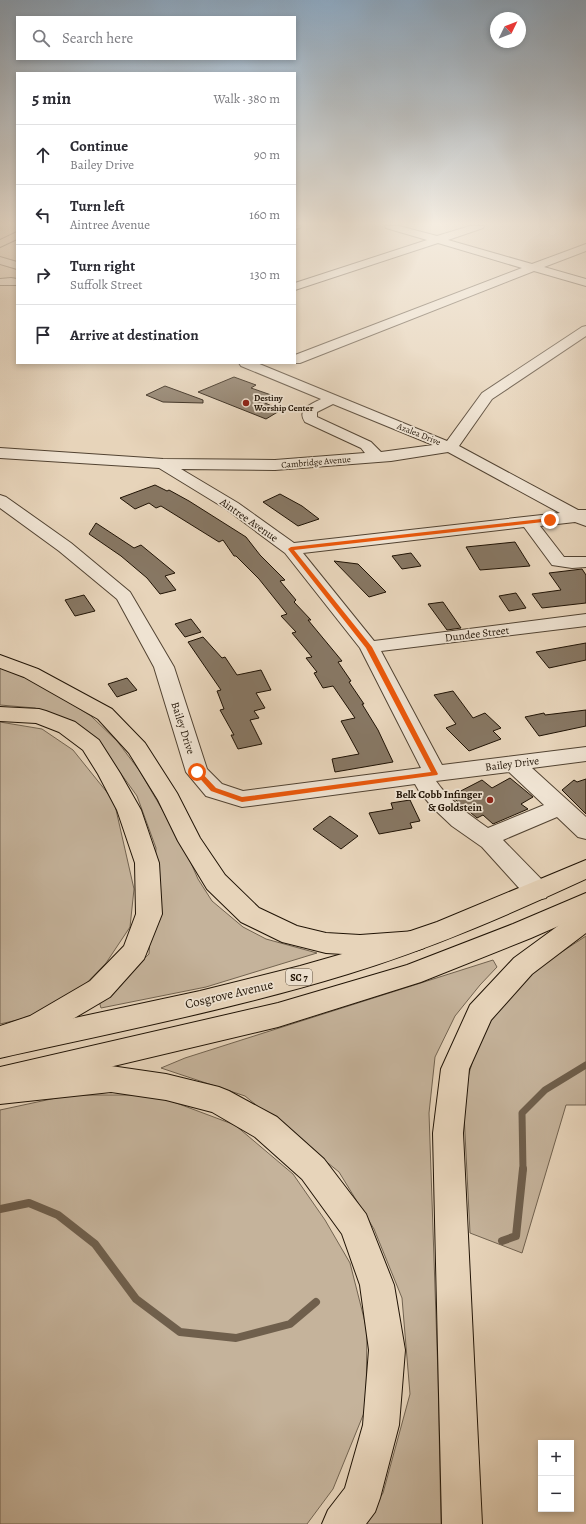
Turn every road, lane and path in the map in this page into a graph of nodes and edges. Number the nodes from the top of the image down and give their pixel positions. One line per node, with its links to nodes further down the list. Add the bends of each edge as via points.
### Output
1 (458, 297): 3 (street)
2 (586, 330): 8 (street, via 487,396)
3 (296, 360)
4 (248, 364): 6 (street, Azalea Drive)
5 (285, 364): 6 (street)
6 (265, 372): 7 (street, Azalea Drive)
7 (331, 399): 8 (street, Azalea Drive); 10 (street, via 310,410 310,419 366,444)
8 (450, 447): 10 (street, Cambridge Avenue); 13 (street, Azalea Drive)
9 (0, 453): 11 (street, Cambridge Avenue)
10 (377, 457): 11 (street, Cambridge Avenue, via 275,465)
11 (163, 464): 15 (street, Aintree Avenue, via 232,506)
12 (0, 500): 23 (street, Bailey Drive, via 65,547 124,596 164,667 197,772 214,790 242,799)
13 (584, 516): 14 (street)
14 (529, 522): 15 (street); 16 (street, via 558,561)
15 (291, 549): 18 (street, Aintree Avenue)
16 (586, 562)
17 (586, 620): 18 (street, Dundee Street)
18 (369, 647): 23 (street, Aintree Avenue)
19 (0, 661): 31 (main road, via 31,673 105,714 137,748 216,882 250,914 291,935 326,943 360,945)
20 (0, 714): 32 (main road, via 39,716 67,727 91,745 128,810 147,863 149,914 135,952 100,990 39,1025)
21 (586, 754): 22 (street, Bailey Drive)
22 (514, 764): 23 (street, Bailey Drive); 24 (street)
23 (428, 774): 26 (street, Aintree Avenue, via 427,786 441,802 460,820)
24 (560, 807): 25 (street); 26 (street)
25 (586, 831)
26 (486, 838): 28 (street, Aintree Avenue)
27 (586, 868): 28 (main road, Cosgrove Avenue / SC 7)
28 (536, 891): 31 (main road, Cosgrove Avenue / SC 7)
29 (586, 903): 34 (main road, via 412,974 278,1015)
30 (586, 919): 37 (main road, via 524,966 480,1013 455,1069 448,1133)
31 (415, 941): 33 (main road, Cosgrove Avenue / SC 7, via 273,985)
32 (0, 1038)
33 (0, 1046)
34 (0, 1080)
35 (0, 1091): 36 (main road, via 111,1079 166,1087 219,1100 266,1127 313,1169 355,1225 377,1285 387,1350 381,1425 361,1498)
36 (342, 1524)
37 (462, 1524)

